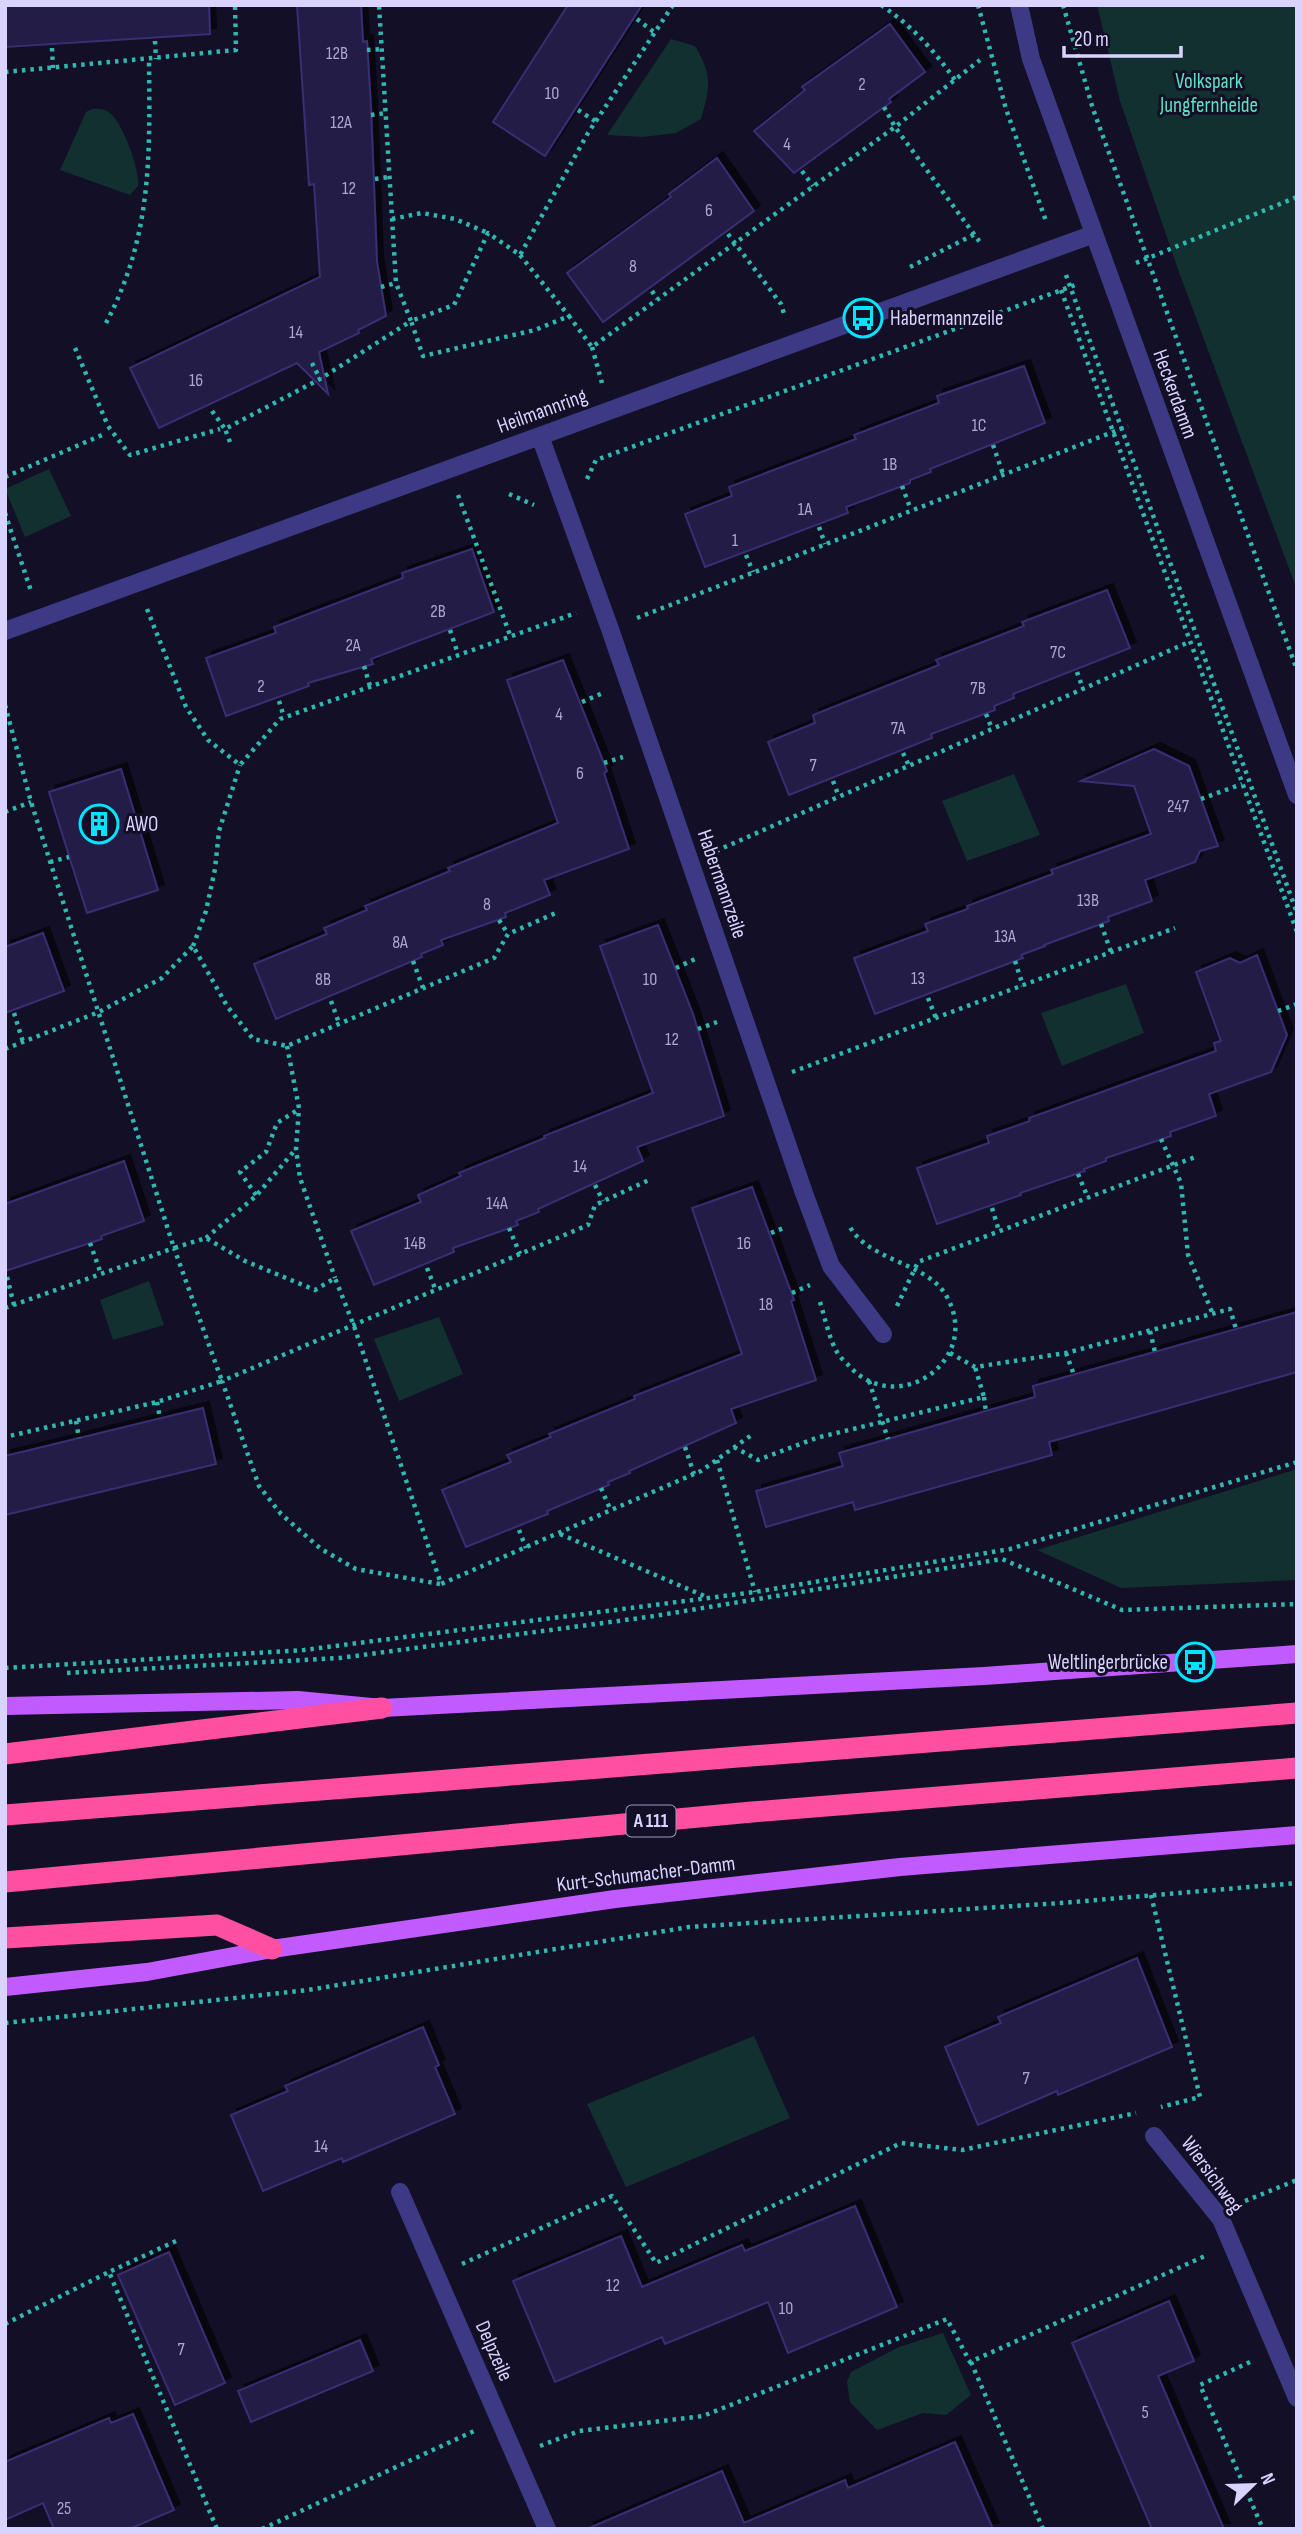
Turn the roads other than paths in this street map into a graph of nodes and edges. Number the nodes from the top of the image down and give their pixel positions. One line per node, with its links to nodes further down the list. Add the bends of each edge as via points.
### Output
1 (1019, 5): 2 (street, Heckerdamm, via 1031,59)
2 (1094, 234): 3 (street, Heilmannring); 5 (street, Heckerdamm)
3 (540, 436): 4 (street, Heilmannring); 6 (street, Habermannzeile, via 831,1266)
4 (5, 632)
5 (1297, 796)
6 (883, 1334)
7 (1297, 1654): 9 (main road, via 984,1676)
8 (5, 1706): 9 (main road, via 298,1700)
9 (382, 1708): 11 (highway)
10 (1297, 1713): 13 (highway)
11 (5, 1754)
12 (1297, 1768): 15 (highway, A 111, via 752,1812)
13 (5, 1815)
14 (1297, 1835): 17 (main road, Kurt-Schumacher-Damm, via 900,1867 669,1893)
15 (5, 1882)
16 (5, 1938): 17 (highway, via 217,1925)
17 (272, 1949): 18 (main road, Kurt-Schumacher-Damm, via 147,1972)
18 (5, 1987)
19 (1154, 2136): 21 (street, Wiersichweg, via 1221,2219)
20 (400, 2192): 22 (street, Delpzeile)
21 (1297, 2398)
22 (547, 2529)

